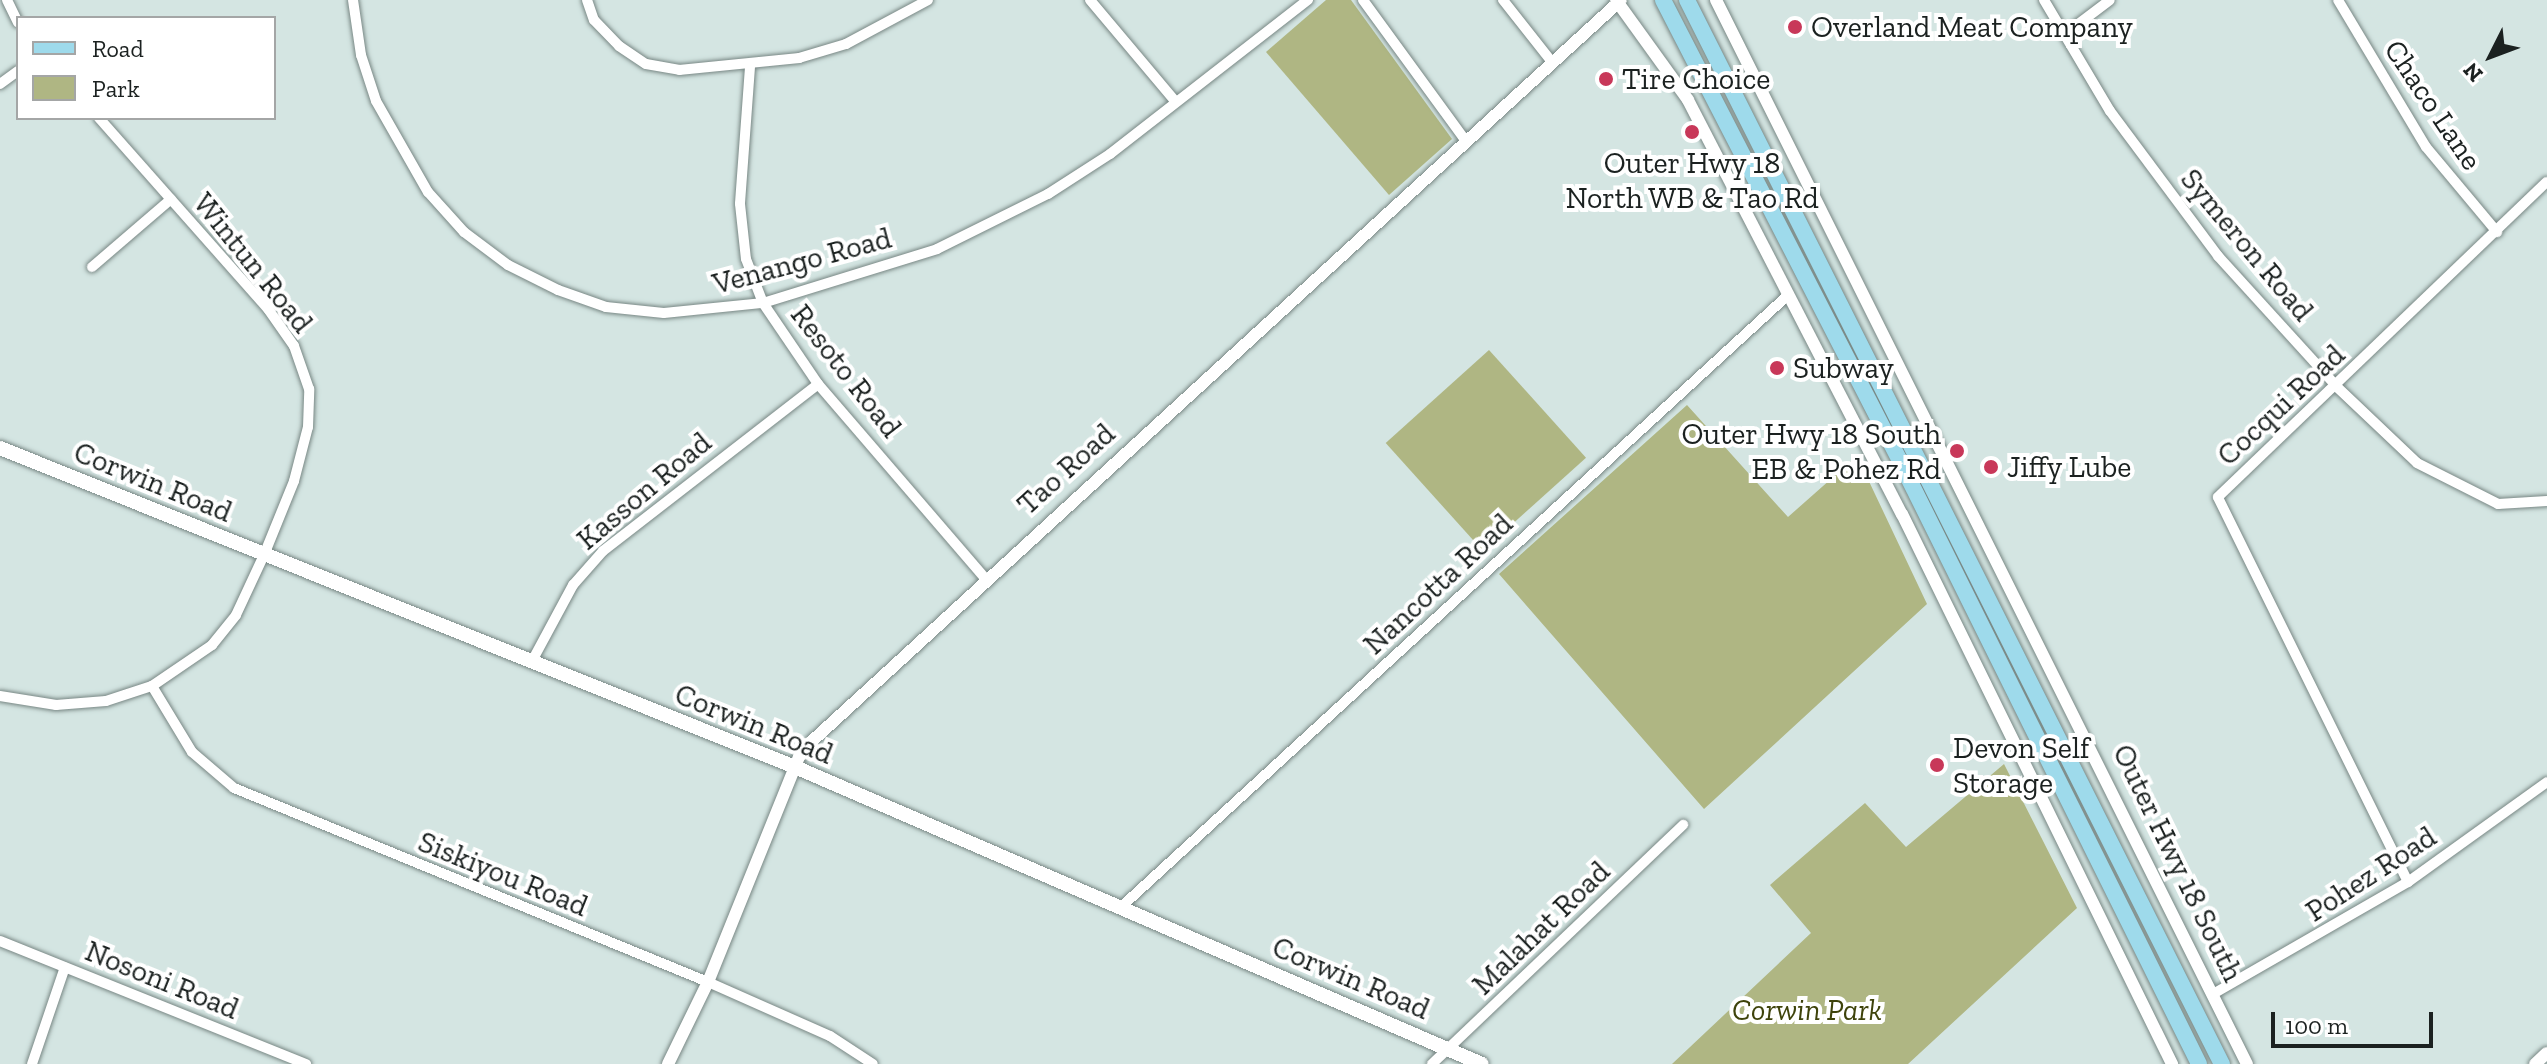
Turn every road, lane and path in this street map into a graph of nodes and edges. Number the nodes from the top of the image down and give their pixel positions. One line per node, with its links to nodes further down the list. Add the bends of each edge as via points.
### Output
1 (7, 0): 16 (street)
2 (353, 0): 28 (street, Venango Road, via 361,55 397,146 428,192 475,241 558,290 606,307 664,313)
3 (587, 0): 19 (street, via 594,20 646,64 679,70)
4 (928, 0): 19 (street, via 846,44)
5 (1090, 0): 20 (street)
6 (1308, 0): 20 (street, Venango Road)
7 (1363, 0): 22 (street)
8 (1503, 0): 18 (street)
9 (1663, 0): 57 (main road, via 1906,473)
10 (1687, 0): 58 (main road)
11 (1716, 0): 46 (street, Outer Hwy 18 South)
12 (2044, 0): 17 (street, Symeron Road)
13 (2110, 0): 17 (street)
14 (2338, 0): 25 (street, Chaco Lane, via 2426,147)
15 (1618, 1): 18 (street, Tao Road); 27 (street, via 1688,100)
16 (16, 19)
17 (2065, 34): 30 (street, Symeron Road, via 2110,111 2218,256)
18 (1552, 62): 22 (street, Tao Road)
19 (750, 67): 28 (street, Resoto Road, via 740,204 746,259)
20 (1176, 102): 28 (street, Venango Road, via 1048,194 951,242)
21 (101, 120): 24 (street, Wintun Road)
22 (1466, 141): 34 (street, Tao Road)
23 (2547, 182): 25 (street, Cocqui Road)
24 (171, 199): 26 (street); 33 (street, Wintun Road, via 268,309 294,346 309,389 308,427 294,481)
25 (2497, 232): 30 (street, Cocqui Road)
26 (92, 267)
27 (1787, 296): 42 (street, Nancotta Road); 56 (street, via 1910,529)
28 (763, 303): 29 (street, Resoto Road)
29 (818, 384): 34 (street, Resoto Road); 35 (street, Kasson Road, via 603,551 573,585)
30 (2337, 387): 32 (street, Symeron Road, via 2417,463 2498,504); 41 (street, Cocqui Road, via 2218,497)
31 (0, 448): 33 (main road, Corwin Road)
32 (2547, 501)
33 (264, 555): 35 (main road, Corwin Road); 36 (street, Wintun Road, via 236,615 212,645)
34 (985, 578): 38 (street, Tao Road, via 811,742)
35 (531, 663): 38 (main road, Corwin Road)
36 (152, 686): 37 (street, Wintun Road, via 106,701 56,705); 45 (street, Siskiyou Road, via 192,752 234,788)
37 (0, 696)
38 (795, 767): 42 (main road, Corwin Road); 45 (street, Tao Road)
39 (2547, 782): 41 (street, Pohez Road)
40 (1683, 825): 47 (street, Malahat Road)
41 (2408, 882): 46 (street, Pohez Road)
42 (1120, 908): 47 (main road, Corwin Road)
43 (0, 941): 44 (street, Nosoni Road)
44 (65, 967): 49 (street, Nosoni Road); 50 (street)
45 (708, 982): 52 (street, Tao Road); 53 (street, Siskiyou Road, via 830,1036)
46 (2213, 994): 59 (street, Outer Hwy 18 South)
47 (1450, 1048): 54 (street, Malahat Road); 55 (main road, Corwin Road)
48 (2547, 1053): 60 (street)
49 (285, 1060): 51 (street, Nosoni Road)
50 (32, 1064)
51 (306, 1064)
52 (668, 1064)
53 (873, 1064)
54 (1432, 1064)
55 (1482, 1064)
56 (2172, 1064)
57 (2199, 1064)
58 (2222, 1064)
59 (2247, 1064)
60 (2535, 1064)

